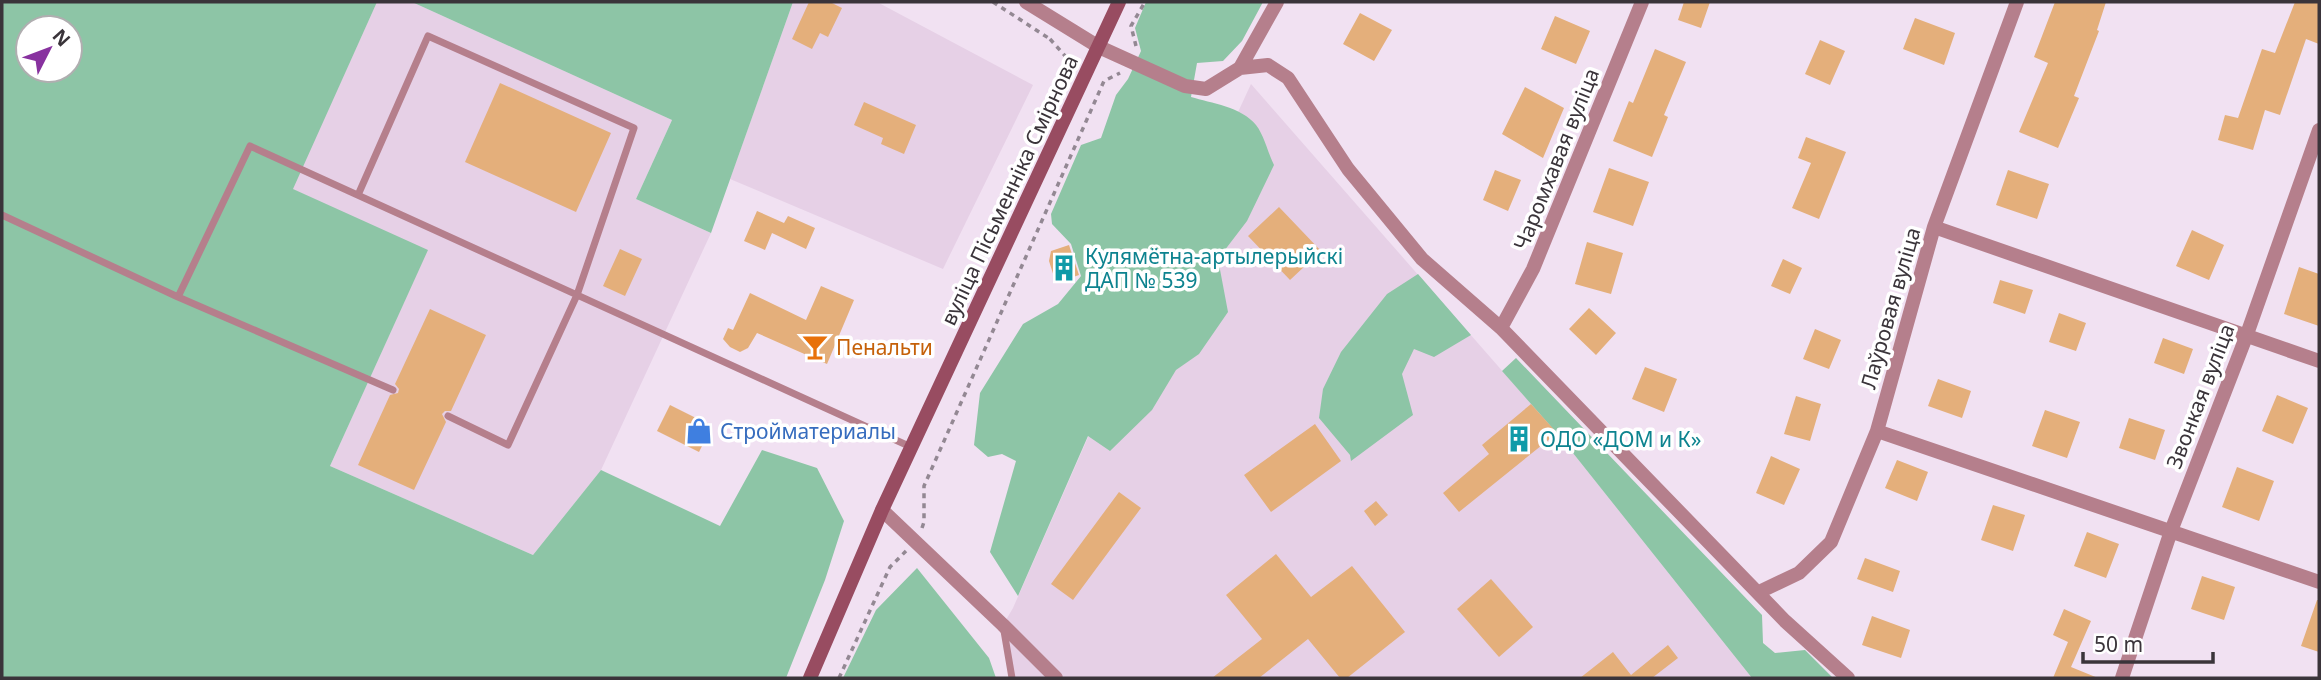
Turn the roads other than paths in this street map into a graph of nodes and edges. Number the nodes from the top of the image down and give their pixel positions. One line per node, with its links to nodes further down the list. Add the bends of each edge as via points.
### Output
1 (1026, 2): 6 (street)
2 (1119, 2): 6 (main road, вуліца Пісьменніка Смірнова)
3 (1277, 2): 7 (street)
4 (1643, 2): 14 (street, Чаромхавая вуліца, via 1533,269)
5 (2017, 2): 11 (street, Лаўровая вуліца)
6 (1100, 47): 7 (street, via 1185,86 1206,89); 20 (main road, вуліца Пісьменніка Смірнова)
7 (1240, 68): 14 (street, via 1268,65 1288,78 1348,169 1422,259)
8 (2319, 130): 15 (street, Звонкая вуліца)
9 (358, 195): 12 (lane); 12 (lane, via 428,36 634,128); 13 (lane, via 250,146)
10 (2, 215): 13 (lane)
11 (1934, 227): 15 (street); 19 (street, Лаўровая вуліца)
12 (577, 295): 18 (lane, via 508,444); 20 (lane)
13 (178, 297): 17 (lane)
14 (1501, 328): 24 (street)
15 (2246, 337): 16 (street); 22 (street, Звонкая вуліца)
16 (2319, 361)
17 (393, 390)
18 (448, 416)
19 (1877, 431): 22 (street); 24 (street, Лаўровая вуліца, via 1831,542 1799,573)
20 (912, 447): 21 (main road, вуліца Пісьменніка Смірнова)
21 (882, 510): 25 (street); 26 (main road, вуліца Пісьменніка Смірнова)
22 (2171, 531): 23 (street); 30 (street, Звонкая вуліца)
23 (2319, 582)
24 (1759, 592): 29 (street)
25 (1003, 625): 27 (lane); 28 (street)
26 (810, 678)
27 (1012, 678)
28 (1056, 678)
29 (1848, 678)
30 (2122, 678)

